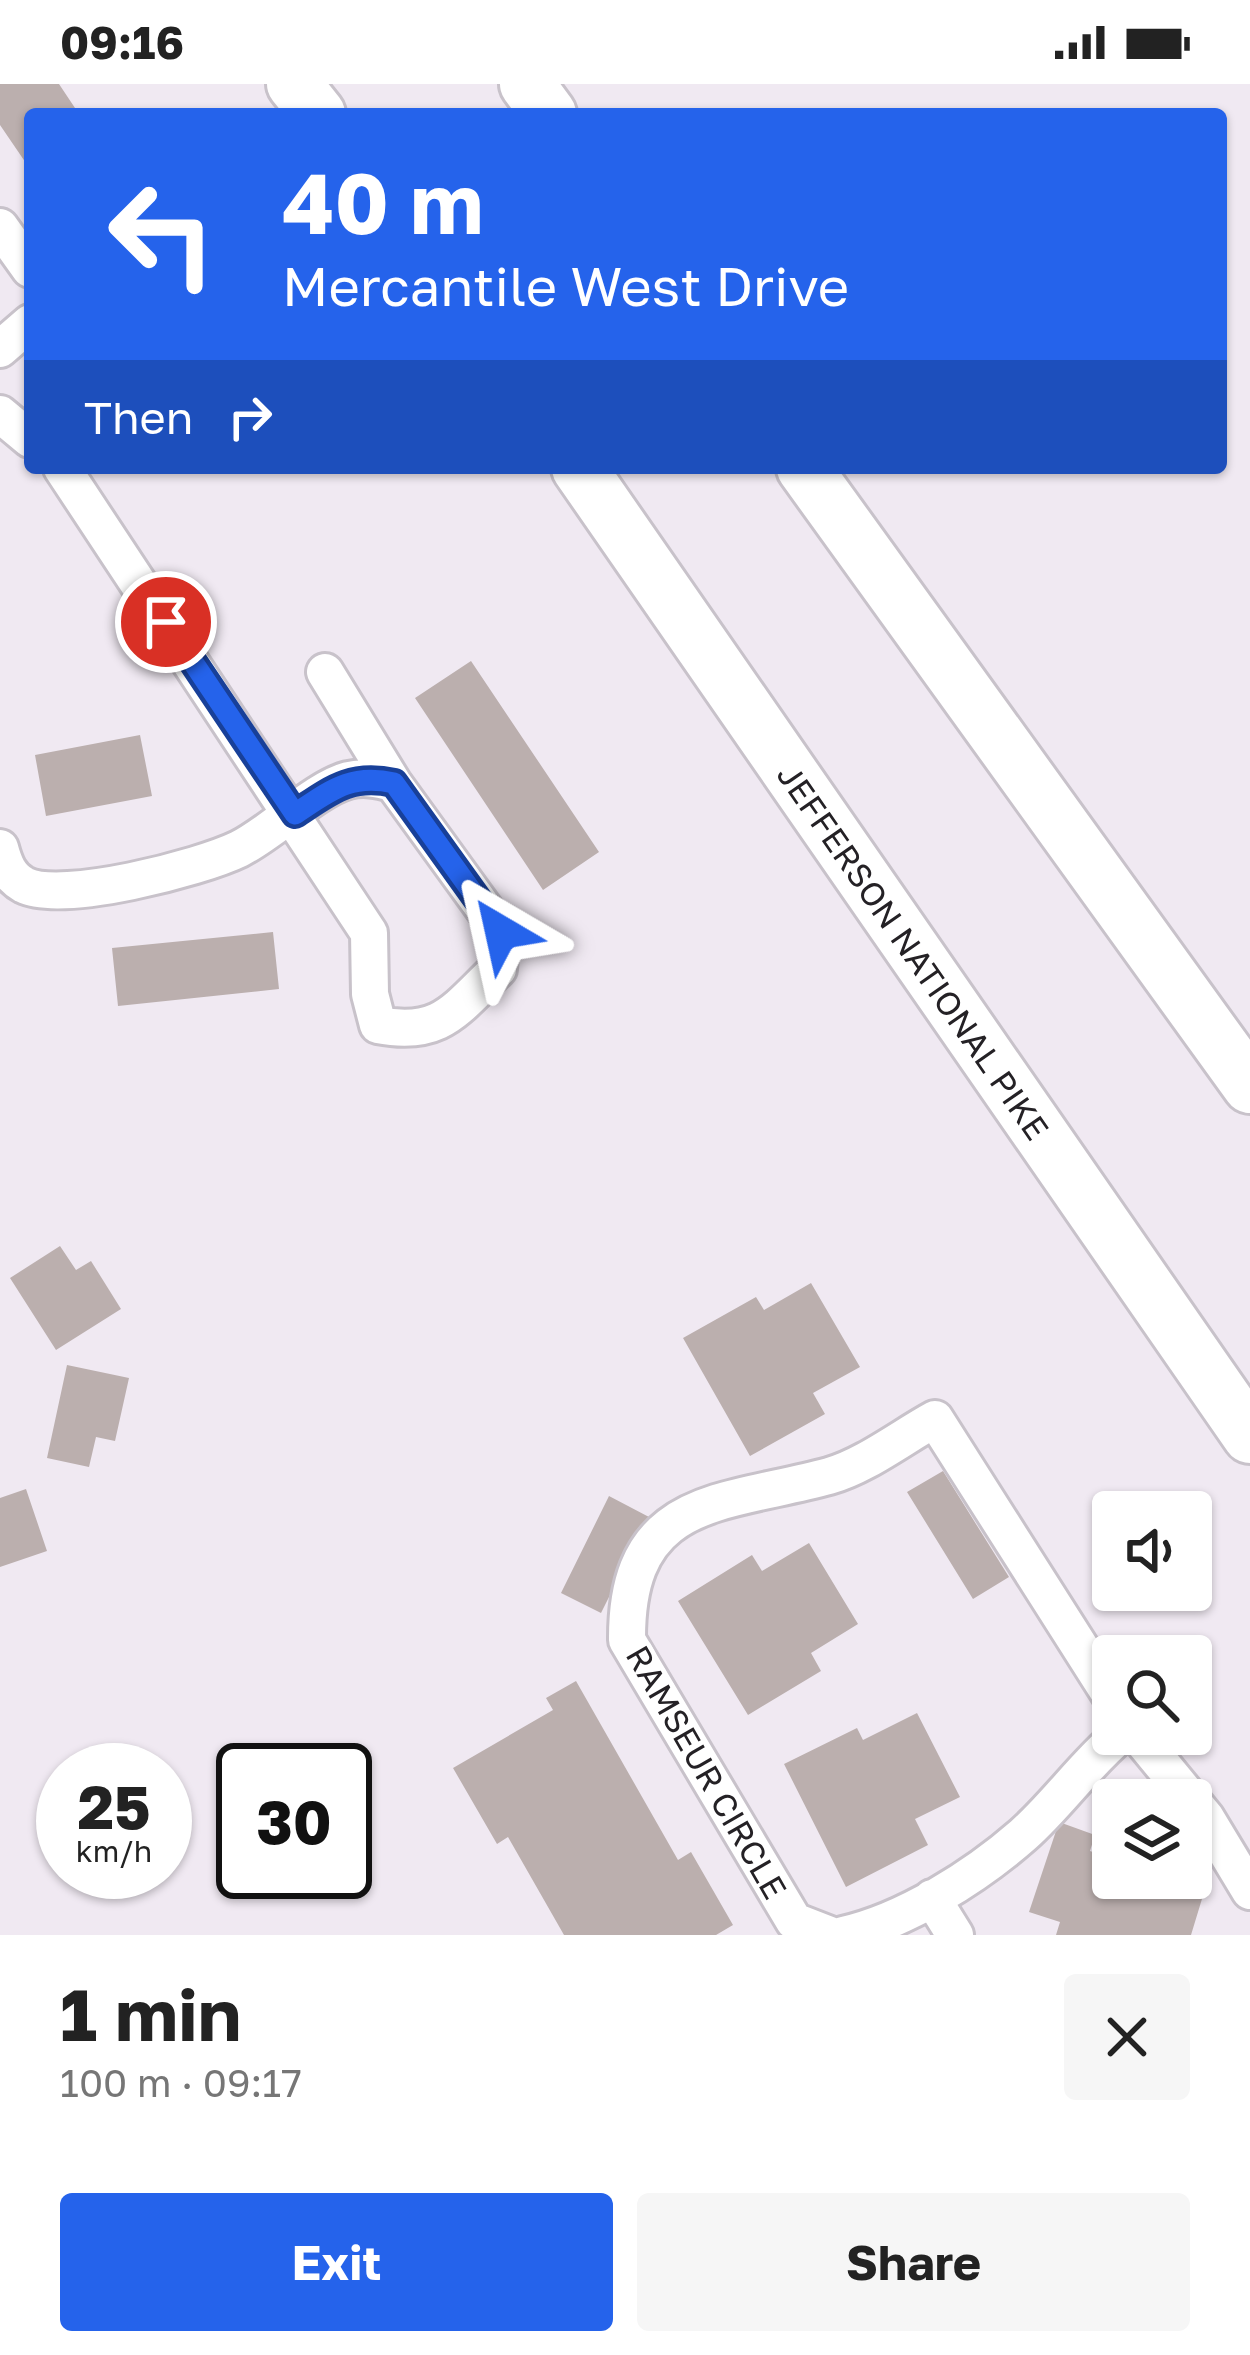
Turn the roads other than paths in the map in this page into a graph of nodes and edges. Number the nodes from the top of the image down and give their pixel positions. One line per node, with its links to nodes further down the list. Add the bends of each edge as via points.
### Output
1 (294, 84): 2 (highway)
2 (313, 108)
3 (0, 227): 4 (street)
4 (24, 261)
5 (24, 328): 6 (street)
6 (0, 350)
7 (0, 414): 8 (street)
8 (24, 434)
9 (66, 474): 14 (street)
10 (583, 474): 17 (highway, JEFFERSON NATIONAL PIKE)
11 (808, 474): 16 (highway)
12 (325, 672): 13 (street)
13 (394, 783): 14 (street, via 344,781); 14 (street, via 501,932 504,950 498,969 452,1013 416,1032 378,1024 369,933)
14 (295, 814): 15 (street, via 234,851 73,890 20,884)
15 (0, 848)
16 (1250, 1086)
17 (1250, 1436)
18 (1092, 1666): 23 (street, RAMSEUR CIRCLE, via 935,1419 833,1475 731,1494 674,1520 644,1556 627,1597 627,1640 794,1921)
19 (1095, 1755): 22 (street, via 1023,1835)
20 (1154, 1755): 21 (street, via 1207,1818)
21 (1250, 1892)
22 (932, 1898): 24 (street); 25 (street)
23 (830, 1935)
24 (843, 1935)
25 (955, 1935)

